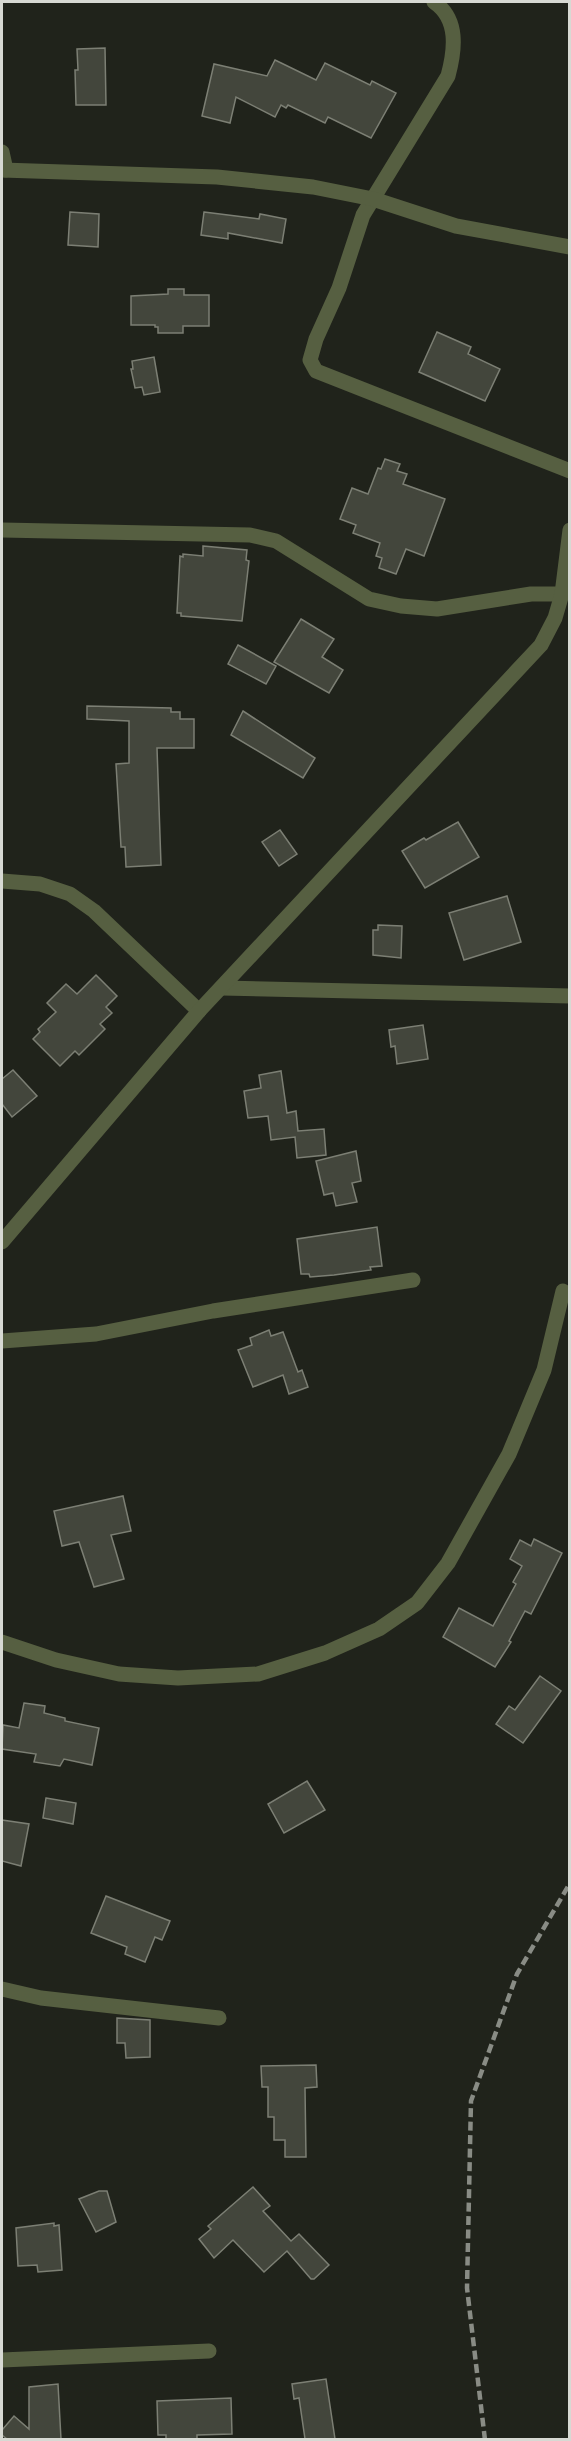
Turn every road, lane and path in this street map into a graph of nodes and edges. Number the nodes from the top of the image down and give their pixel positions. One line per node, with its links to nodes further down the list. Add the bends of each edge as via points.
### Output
1 (434, 2): 4 (street, via 449,17 453,34 448,76)
2 (2, 152): 3 (street)
3 (4, 170): 4 (street, via 217,177 314,187)
4 (373, 199): 5 (street, via 456,226); 6 (street, via 363,215 339,288 316,339 310,360 316,371)
5 (570, 247)
6 (570, 471)
7 (2, 530): 9 (street, via 250,535 276,541 369,599 401,606 437,609 531,594)
8 (570, 530): 9 (street)
9 (561, 594): 11 (street, via 555,618 541,645)
10 (2, 881): 13 (street, via 40,884 70,894 94,911)
11 (222, 988): 12 (street); 13 (street)
12 (570, 996)
13 (199, 1011): 14 (street)
14 (2, 1242)
15 (412, 1280): 17 (street, via 213,1311 96,1335)
16 (563, 1291): 18 (street, via 544,1371 509,1454 448,1563 417,1603 379,1629 326,1653 258,1674 178,1678 119,1674 56,1660)
17 (2, 1341)
18 (2, 1642)
19 (2, 1989): 20 (street, via 41,1998)
20 (219, 2018)
21 (209, 2351): 22 (street)
22 (2, 2360)

